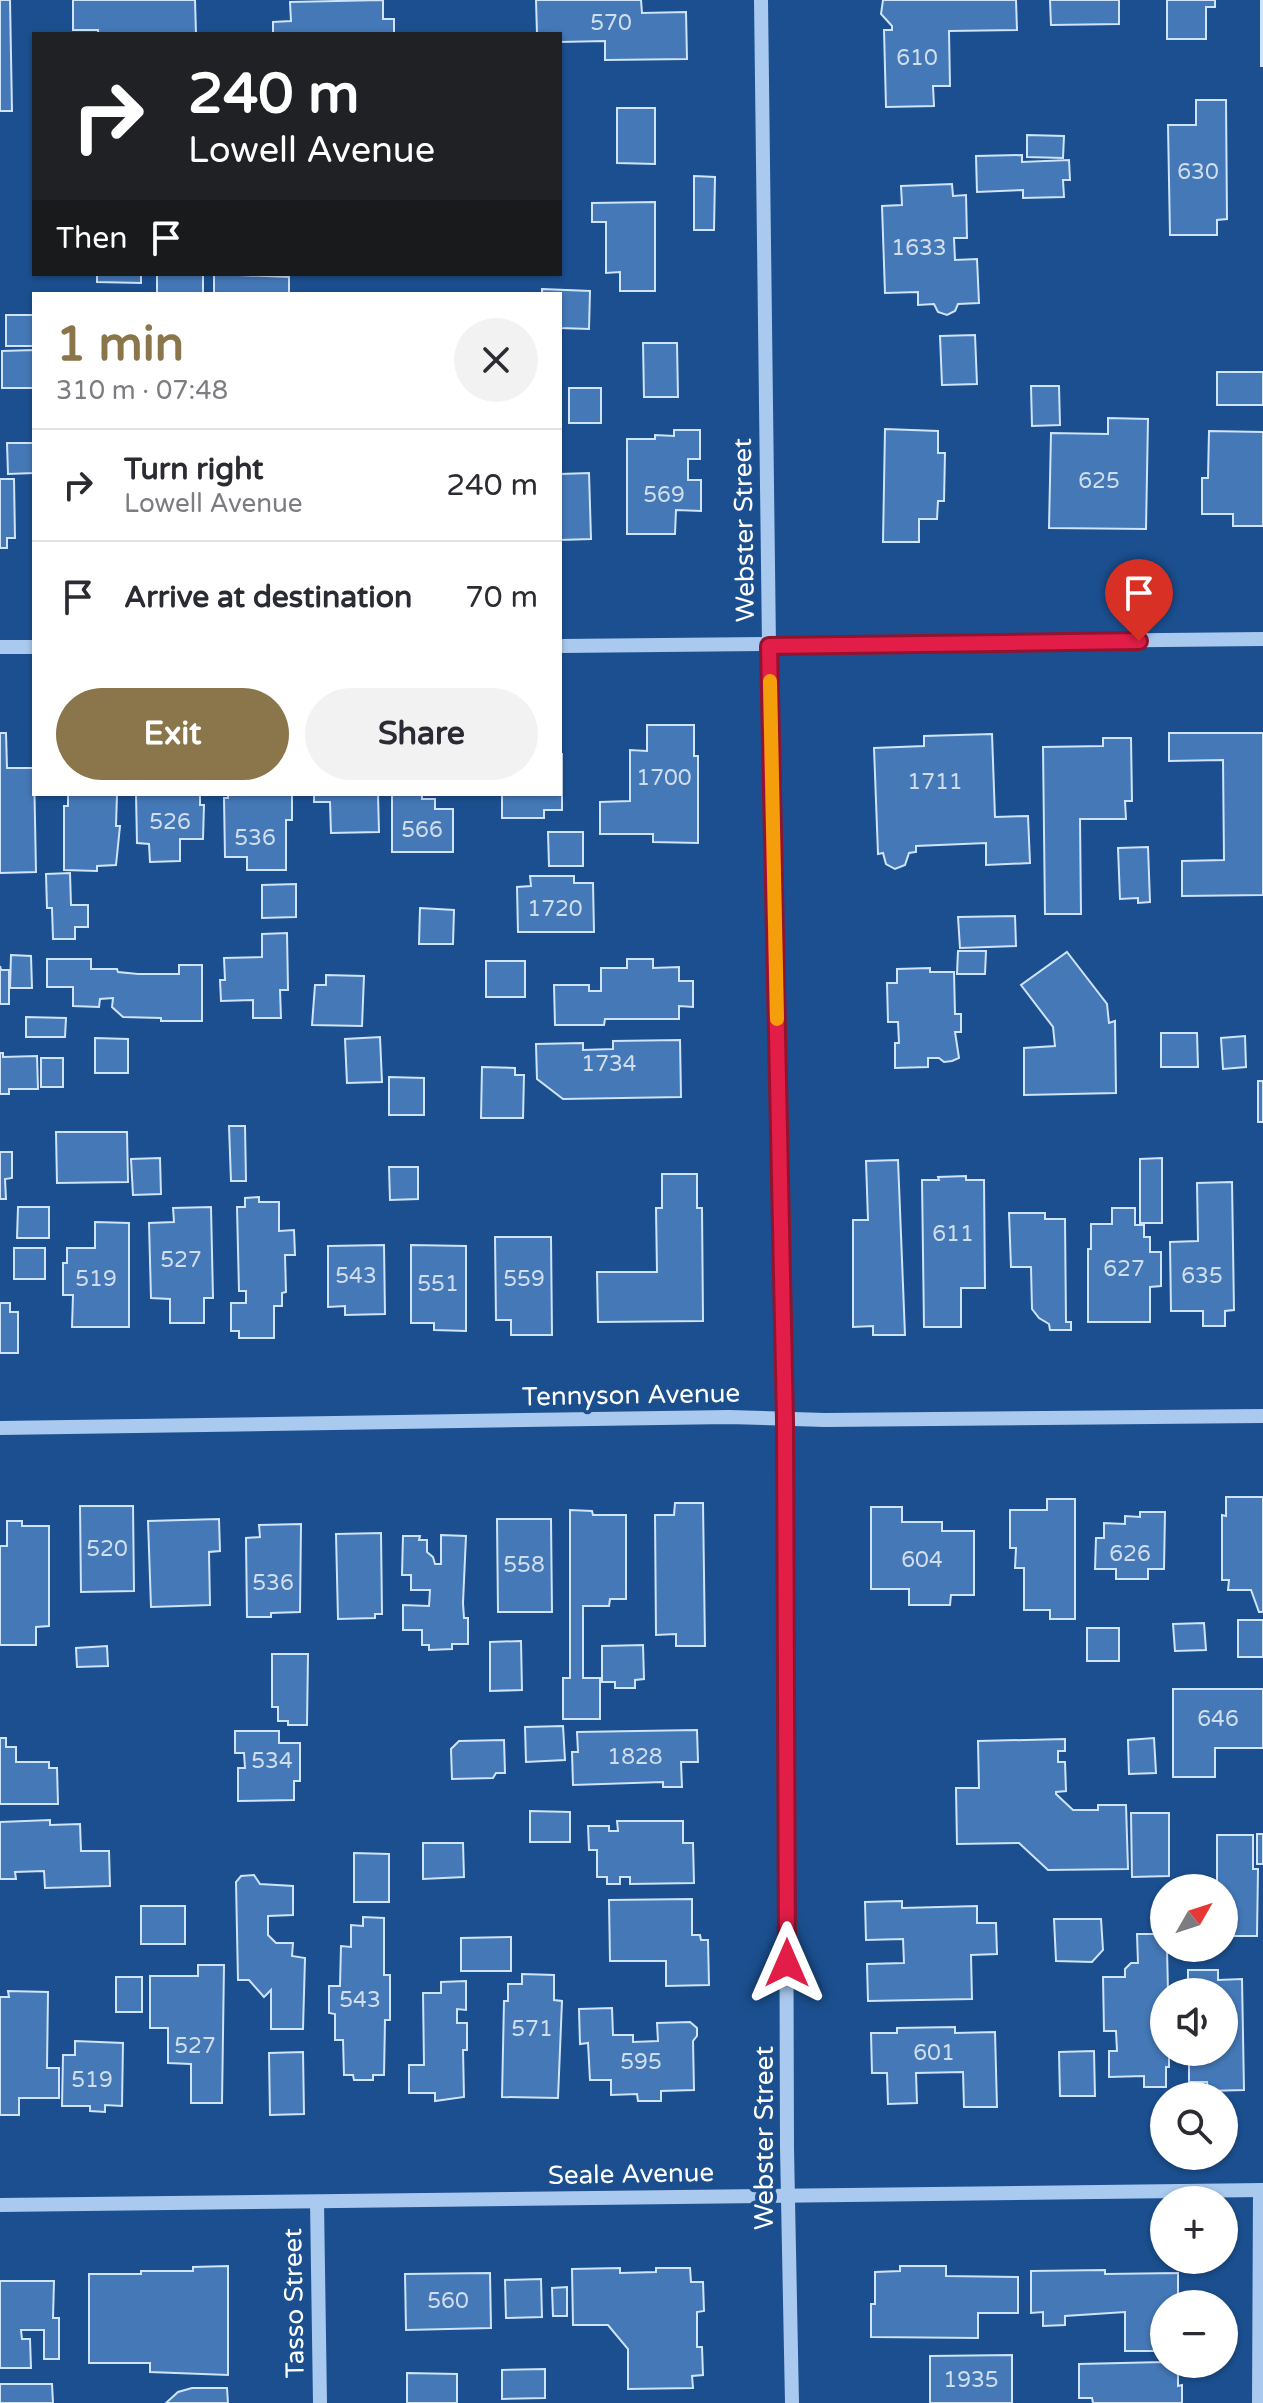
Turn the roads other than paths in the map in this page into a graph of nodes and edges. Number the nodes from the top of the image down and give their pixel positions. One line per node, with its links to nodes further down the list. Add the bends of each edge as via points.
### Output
1 (761, 0): 4 (street, Webster Street)
2 (1263, 639): 4 (street)
3 (562, 646): 4 (street)
4 (769, 646): 8 (street, Webster Street)
5 (0, 647): 6 (street)
6 (32, 647)
7 (1263, 1416): 8 (street, Tennyson Avenue)
8 (785, 1420): 9 (street, Tennyson Avenue); 11 (street, Webster Street)
9 (0, 1428)
10 (1261, 2190): 11 (street, Seale Avenue); 16 (street)
11 (788, 2195): 12 (street, Seale Avenue); 15 (street, Webster Street)
12 (317, 2202): 13 (street, Seale Avenue); 14 (street, Tasso Street)
13 (0, 2205)
14 (320, 2403)
15 (792, 2403)
16 (1259, 2403)

